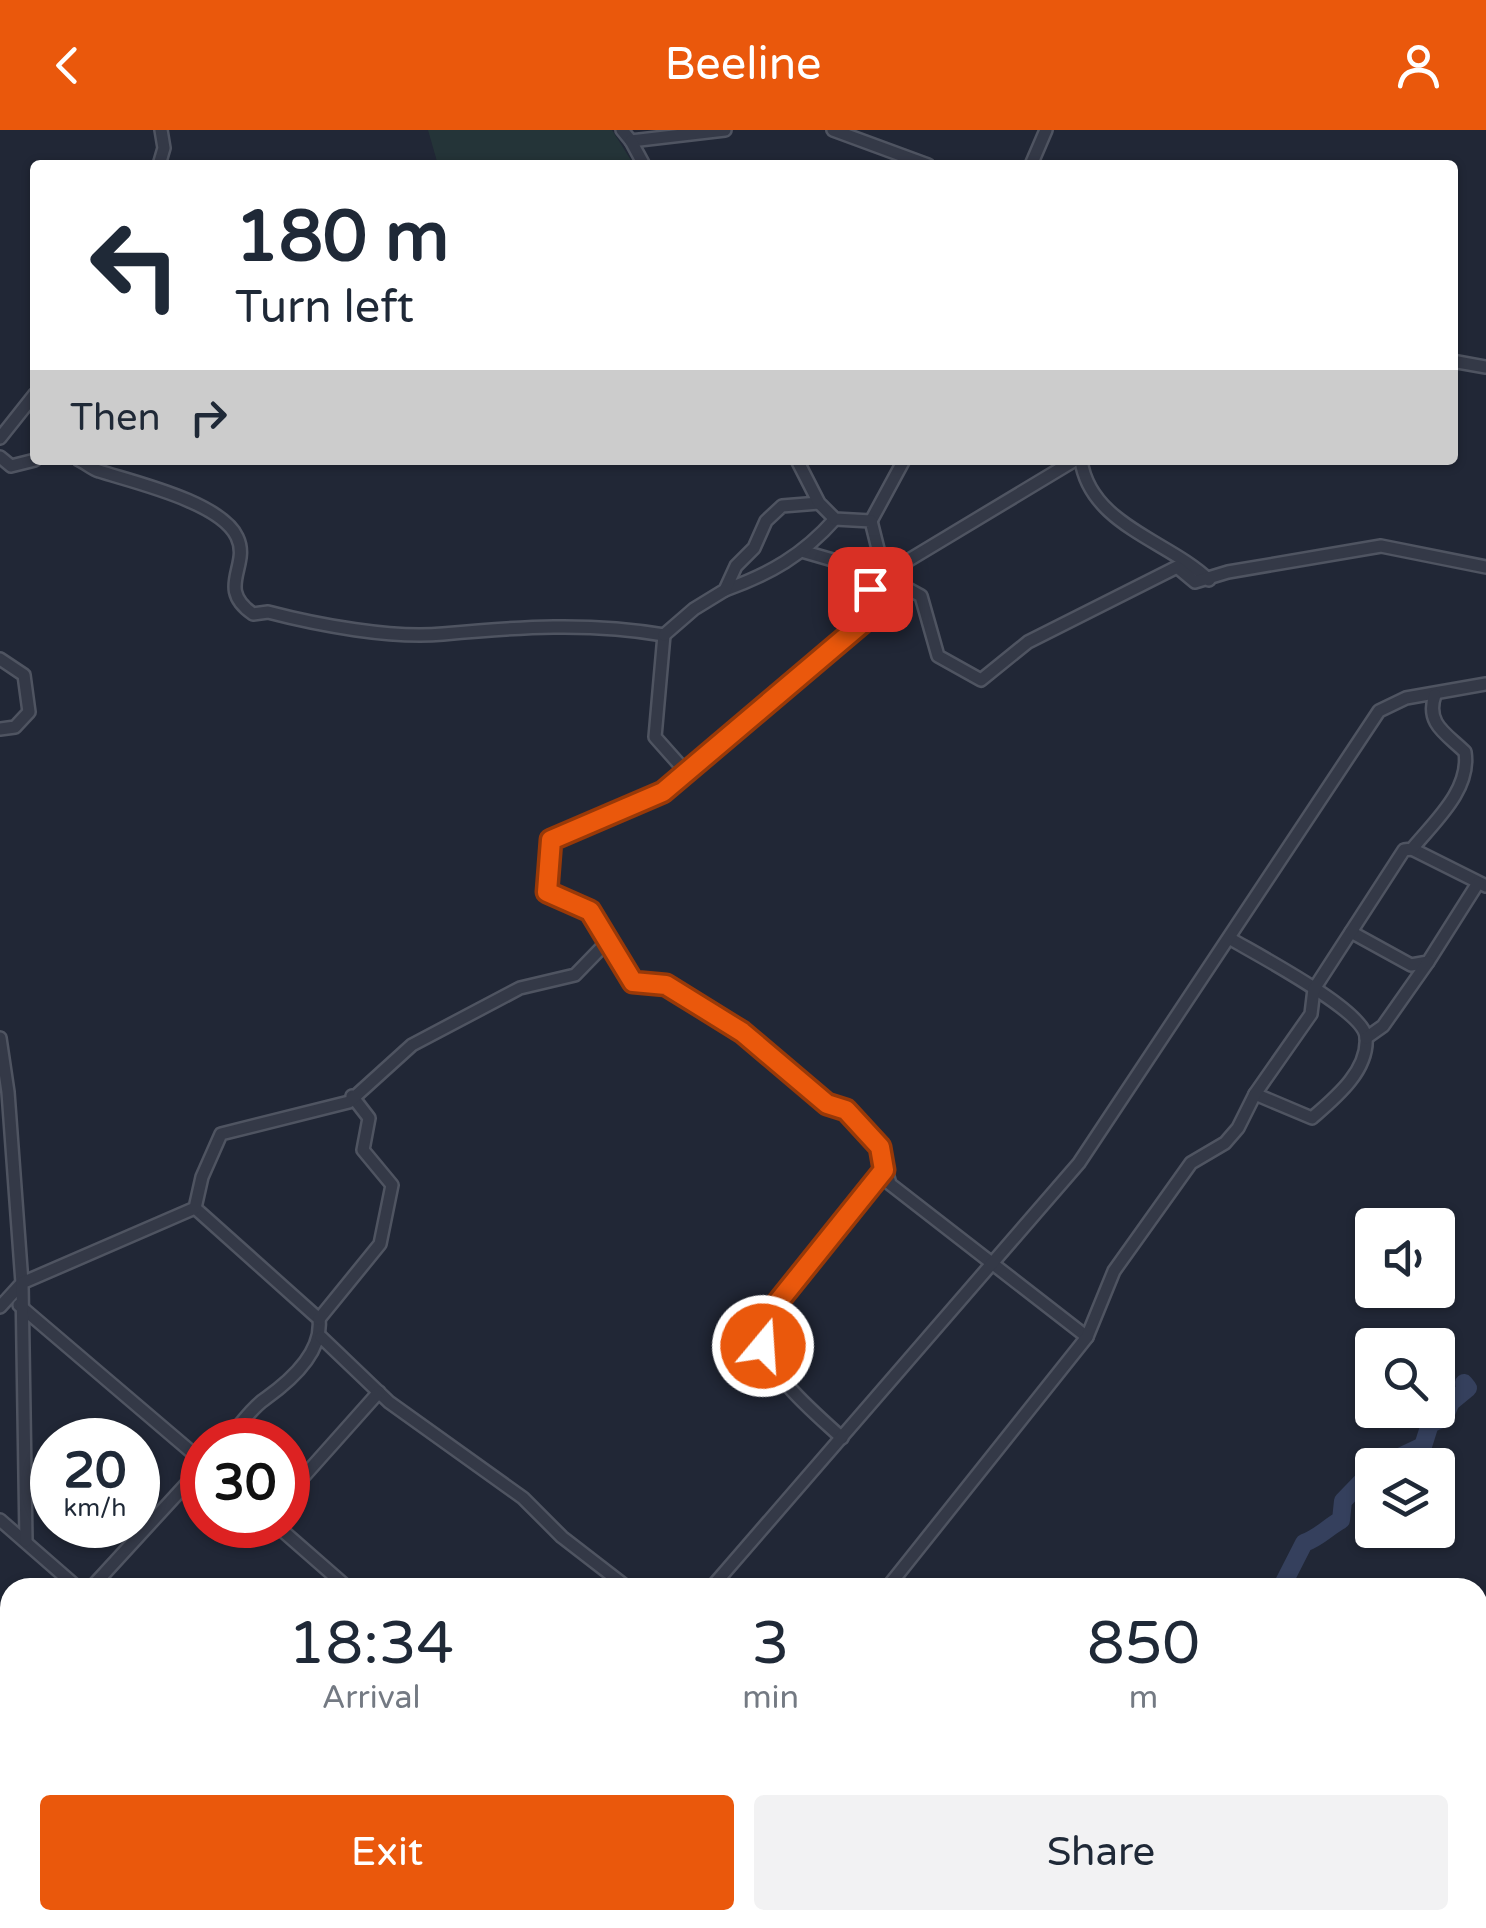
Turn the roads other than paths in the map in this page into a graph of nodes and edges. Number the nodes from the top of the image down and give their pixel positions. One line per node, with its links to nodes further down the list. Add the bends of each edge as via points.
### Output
1 (161, 130): 7 (street)
2 (622, 130): 6 (street)
3 (725, 130): 6 (street)
4 (833, 130): 9 (street)
5 (1046, 130): 10 (street)
6 (632, 141): 8 (street)
7 (160, 160)
8 (642, 160)
9 (914, 160)
10 (1033, 160)
11 (1458, 362): 12 (street)
12 (1486, 367)
13 (30, 400): 14 (street)
14 (0, 438)
15 (0, 457): 16 (street, via 11,466)
16 (30, 461)
17 (86, 465): 30 (street, via 210,509 240,541 234,592 253,614 443,634 613,626)
18 (799, 465): 22 (street)
19 (901, 465): 24 (street)
20 (1069, 465): 27 (street)
21 (1081, 465): 28 (street, via 1100,502)
22 (818, 503): 23 (street); 29 (street, via 782,506 766,520)
23 (835, 519): 24 (street); 25 (street)
24 (870, 521): 27 (street)
25 (806, 552): 27 (street); 29 (street)
26 (1486, 567): 28 (street, via 1380,546)
27 (882, 574): 28 (street, via 921,596 938,656 981,680 1028,642 1177,566 1195,582); 35 (street, via 870,589 866,620)
28 (1209, 580)
29 (725, 590): 30 (street)
30 (664, 635): 35 (street, via 655,736)
31 (0, 659): 34 (street, via 24,674 29,712 15,727)
32 (1486, 684): 33 (street)
33 (1435, 695): 36 (street, via 1432,716 1440,733 1465,752 1468,770); 39 (street, via 1406,698 1379,711)
34 (0, 728)
35 (686, 773): 40 (street, via 653,798 551,840 547,892 590,911)
36 (1412, 849): 37 (street); 38 (street, via 1404,850)
37 (1482, 885): 41 (street)
38 (1351, 932): 41 (street, via 1411,965); 42 (street)
39 (1229, 938): 42 (street); 49 (street, via 1079,1163)
40 (608, 941): 46 (street, via 575,976 520,988 412,1045); 47 (street, via 633,982 666,985 709,1010 827,1104 846,1110 880,1147)
41 (1428, 962): 44 (street, via 1383,1026)
42 (1314, 988): 44 (street, via 1363,1027); 45 (street, via 1310,1014)
43 (0, 1038): 50 (street)
44 (1366, 1038): 45 (street, via 1344,1090 1312,1118)
45 (1255, 1094): 56 (street, via 1238,1128 1191,1163 1114,1270)
46 (352, 1096): 48 (street, via 221,1134); 54 (street, via 369,1118 363,1150 392,1185 380,1244)
47 (884, 1170): 49 (street, via 890,1184); 59 (street, via 759,1328 779,1371)
48 (195, 1208): 50 (street); 54 (street)
49 (995, 1262): 56 (street); 59 (street)
50 (22, 1282): 51 (street); 53 (street)
51 (10, 1297): 52 (street); 53 (street)
52 (0, 1307)
53 (22, 1308): 60 (street); 64 (street)
54 (319, 1320): 55 (street)
55 (321, 1337): 57 (street); 58 (street, via 277,1394)
56 (1087, 1337): 71 (street)
57 (380, 1392): 61 (street); 69 (street, via 524,1498)
58 (247, 1418)
59 (842, 1438): 70 (street)
60 (180, 1445)
61 (310, 1470)
62 (180, 1489): 67 (street)
63 (0, 1520): 64 (street)
64 (26, 1541): 66 (street)
65 (302, 1548): 68 (street)
66 (67, 1578)
67 (100, 1578)
68 (337, 1578)
69 (615, 1578)
70 (720, 1578)
71 (895, 1578)

